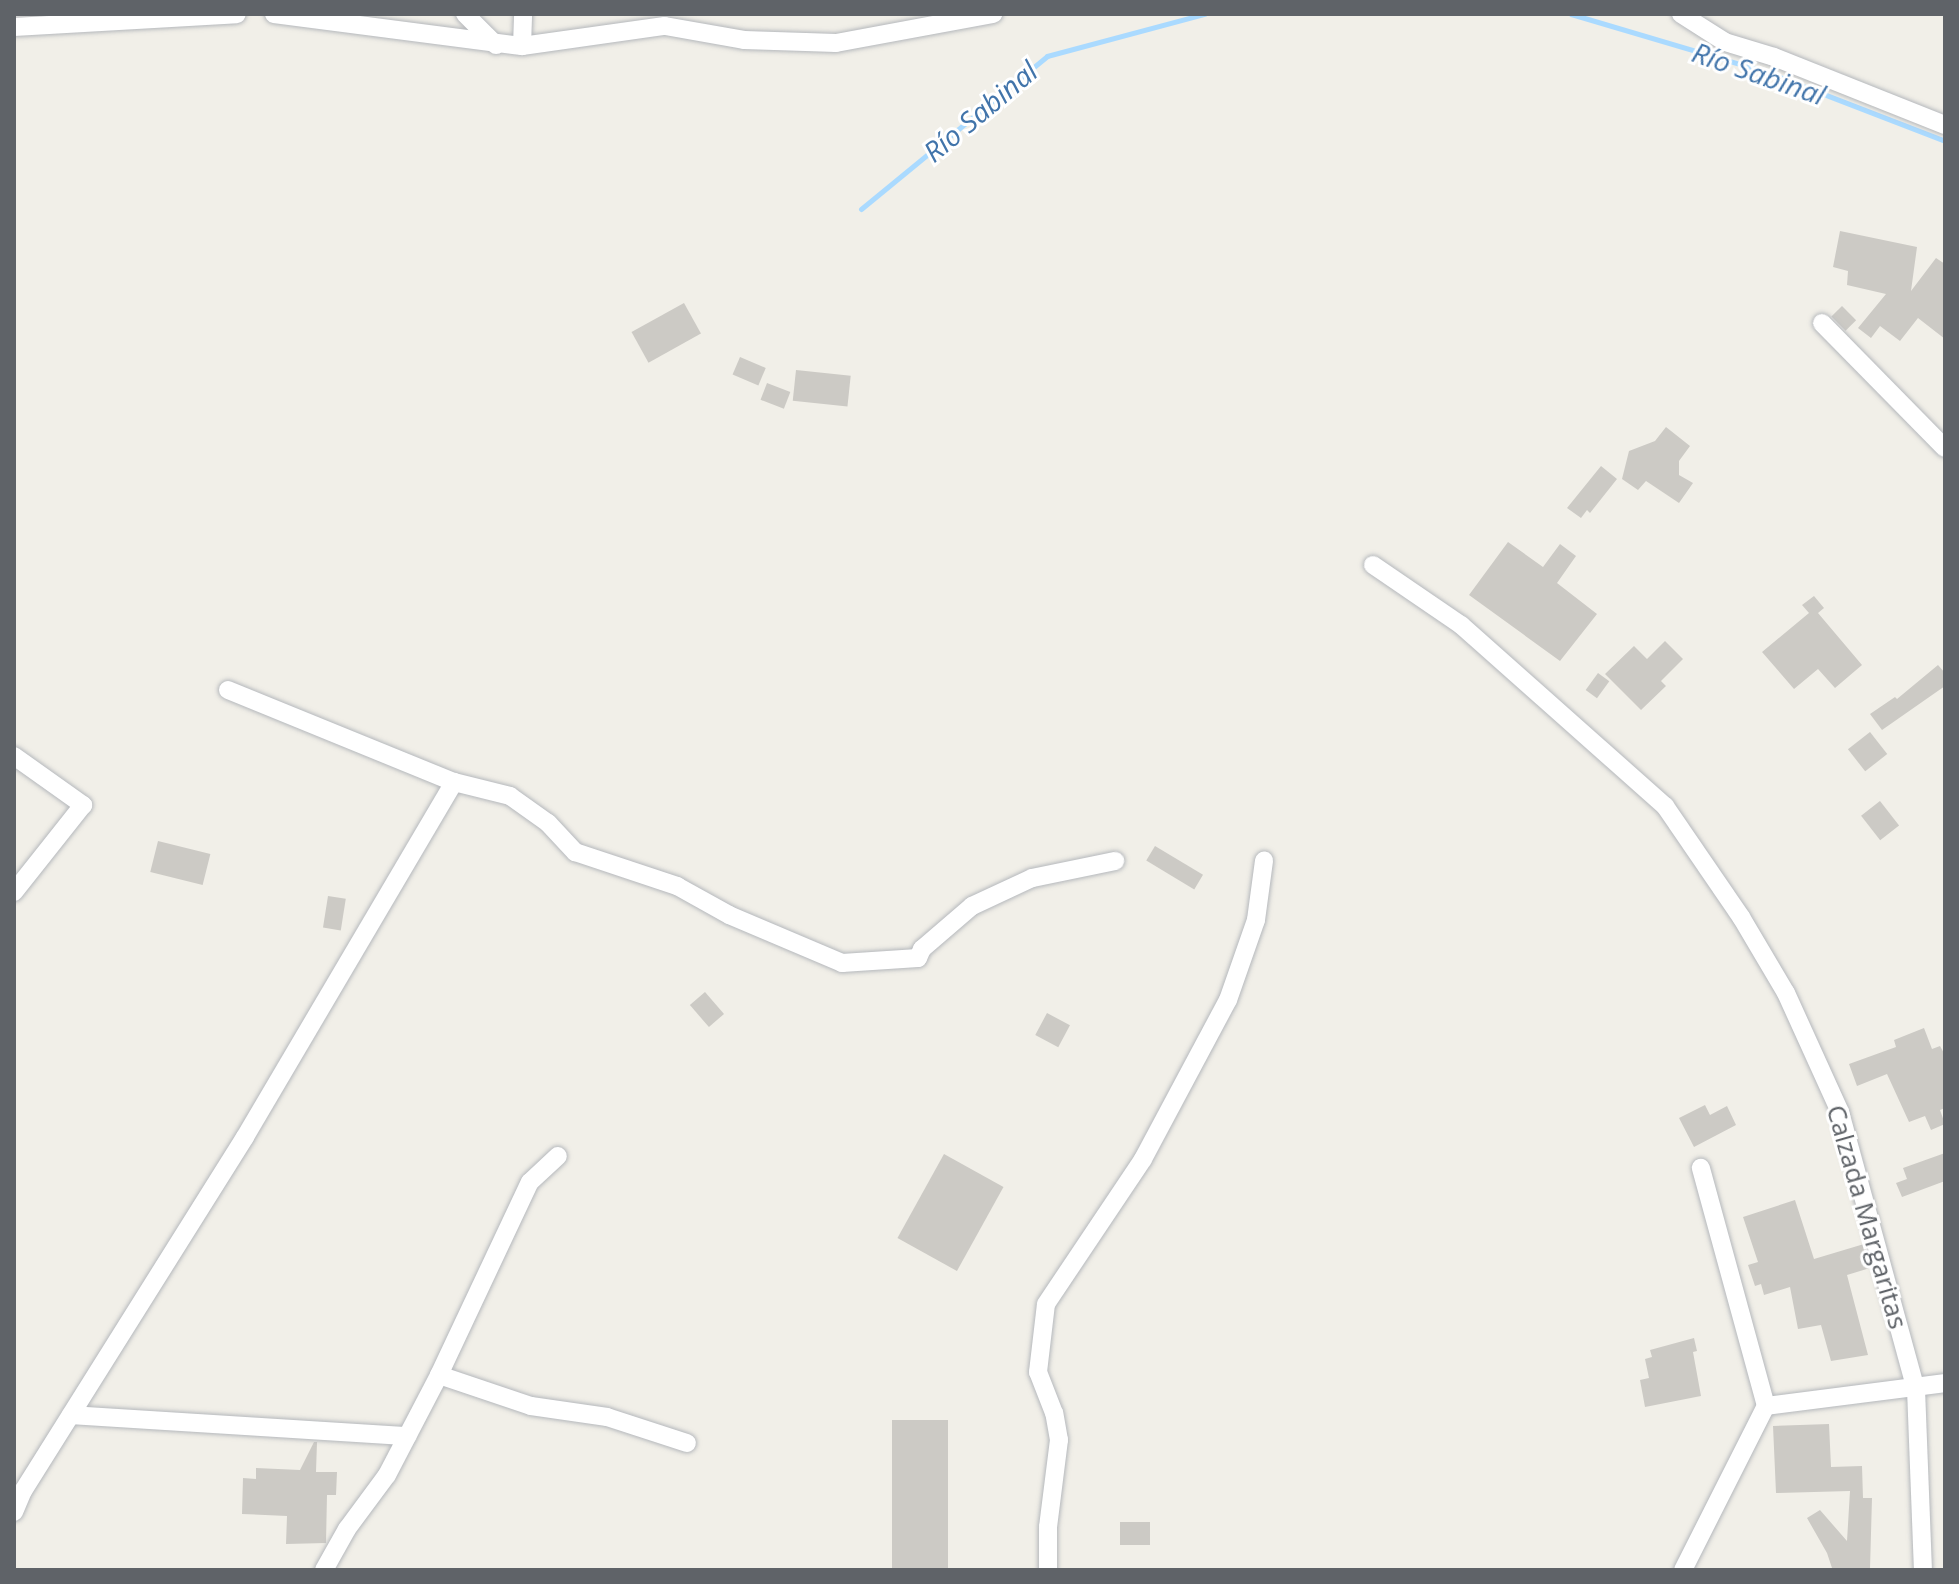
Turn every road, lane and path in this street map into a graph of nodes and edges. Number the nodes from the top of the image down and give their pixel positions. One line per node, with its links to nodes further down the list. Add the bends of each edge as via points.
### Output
1 (237, 14): 8 (street)
2 (274, 14): 9 (street)
3 (465, 14): 9 (street)
4 (523, 14): 10 (street)
5 (993, 14): 7 (street, via 836,43 744,40)
6 (1681, 14): 11 (street, via 1725,42)
7 (668, 20): 10 (street)
8 (14, 27)
9 (496, 45): 10 (street)
10 (522, 46)
11 (1945, 125)
12 (1822, 323): 13 (street)
13 (1945, 448)
14 (1373, 565): 25 (street, Calzada Margaritas, via 1461,625 1665,806 1741,917 1786,993 1840,1112)
15 (228, 690): 17 (street)
16 (14, 756): 20 (street, via 83,805)
17 (454, 782): 18 (street, via 510,796 548,823 575,852 677,886 729,915 842,963 918,958 972,906 1032,878); 27 (street, via 245,1137)
18 (1115, 861)
19 (1264, 861): 32 (street, via 1256,920 1228,1000 1143,1159 1046,1304 1038,1372 1059,1440)
20 (14, 892)
21 (558, 1156): 23 (street, via 530,1182)
22 (1701, 1168): 26 (street)
23 (439, 1375): 28 (street); 29 (street, via 531,1406 607,1417)
24 (1945, 1383): 25 (street)
25 (1916, 1389): 26 (street); 34 (street, Calzada Margaritas)
26 (1766, 1406): 33 (street)
27 (71, 1415): 28 (street); 30 (street)
28 (407, 1436): 31 (street)
29 (687, 1443)
30 (14, 1512)
31 (324, 1570)
32 (1048, 1570)
33 (1683, 1570)
34 (1923, 1570)

